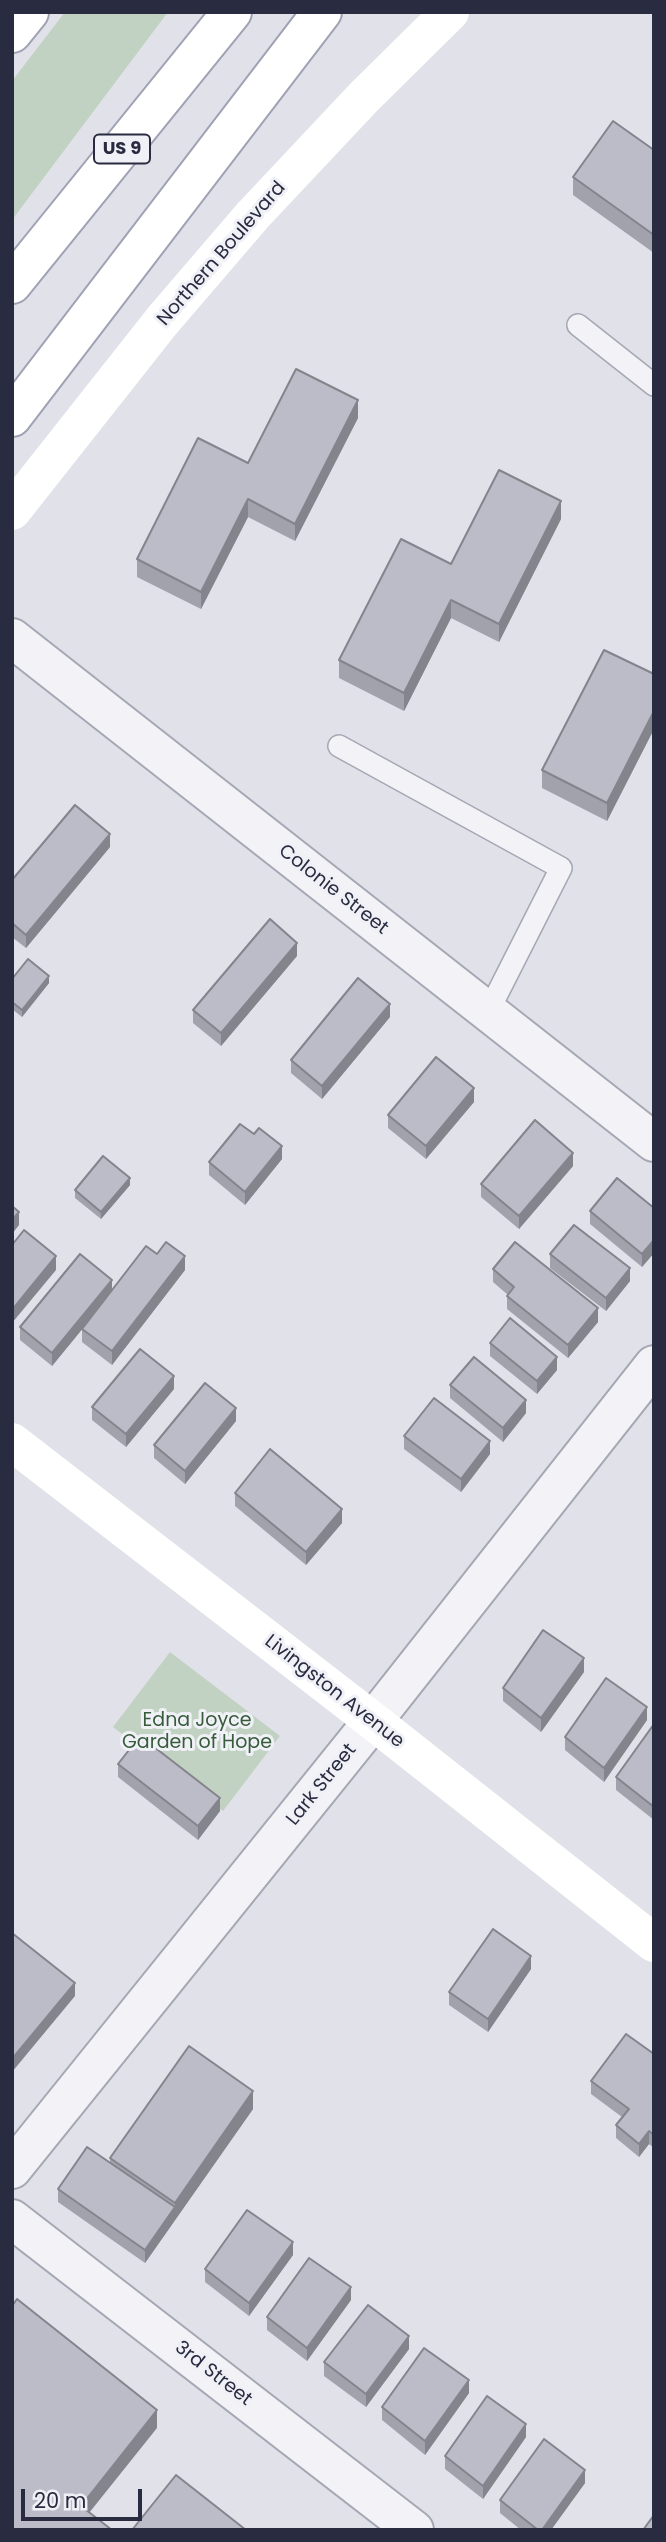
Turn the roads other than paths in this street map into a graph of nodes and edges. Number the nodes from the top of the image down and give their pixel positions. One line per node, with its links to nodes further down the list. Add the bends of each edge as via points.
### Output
1 (29, 12): 5 (main road)
2 (232, 12): 6 (main road, US 9)
3 (322, 12): 9 (main road)
4 (450, 12): 10 (main road, Northern Boulevard, via 253,215 162,321)
5 (12, 33)
6 (12, 284)
7 (578, 325): 8 (lane)
8 (654, 385)
9 (12, 417)
10 (12, 511)
11 (12, 638): 13 (street, Colonie Street)
12 (339, 746): 13 (lane, via 561,868)
13 (488, 1012): 14 (street, Colonie Street)
14 (654, 1142)
15 (654, 1365): 17 (street, Lark Street)
16 (12, 1443): 17 (main road, Livingston Avenue)
17 (373, 1721): 18 (main road, Livingston Avenue); 19 (street, Lark Street)
18 (654, 1943)
19 (12, 2169)
20 (12, 2219): 21 (street, 3rd Street)
21 (414, 2530)

